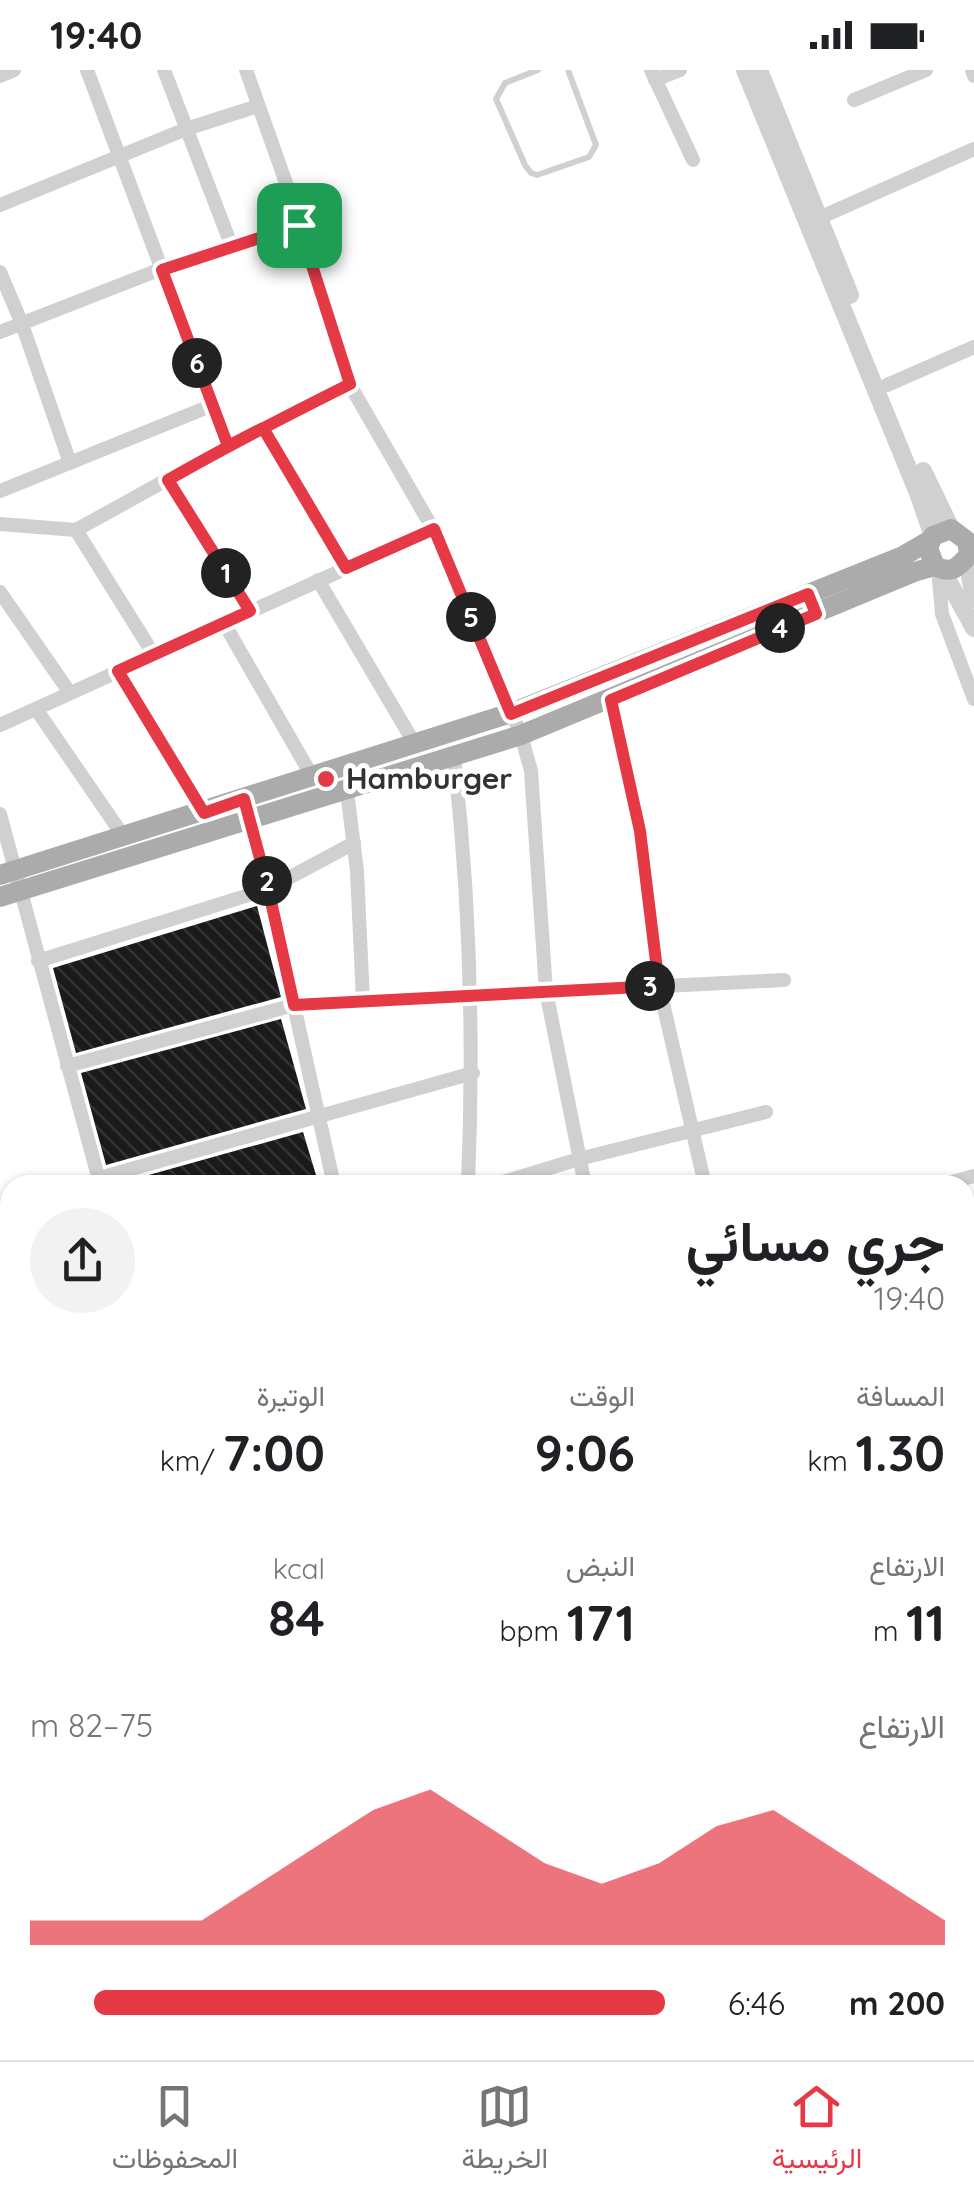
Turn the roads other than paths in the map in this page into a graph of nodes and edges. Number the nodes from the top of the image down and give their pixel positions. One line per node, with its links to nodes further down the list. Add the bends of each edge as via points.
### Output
1 (14, 70): 12 (street)
2 (87, 70): 17 (street)
3 (164, 70): 15 (street)
4 (246, 70): 14 (street)
5 (538, 70): 6 (lane, via 505,83 496,99 525,166 537,175 589,156 596,145)
6 (568, 70)
7 (680, 70): 11 (street)
8 (745, 70): 39 (street, via 924,506)
9 (759, 70): 20 (street)
10 (926, 70): 13 (street)
11 (653, 75): 18 (street)
12 (0, 76)
13 (854, 100)
14 (258, 106): 15 (street); 21 (street)
15 (186, 130): 17 (street); 22 (street)
16 (974, 149): 20 (street)
17 (119, 156): 19 (street); 23 (street)
18 (693, 160)
19 (0, 205)
20 (819, 218): 29 (street)
21 (299, 225): 22 (street); 28 (street)
22 (232, 247): 23 (street)
23 (162, 270): 25 (street); 30 (street)
24 (0, 272): 25 (street)
25 (22, 324): 26 (street); 33 (street)
26 (0, 332)
27 (974, 346): 29 (street)
28 (350, 384): 31 (street); 37 (street)
29 (887, 385): 39 (street)
30 (213, 405): 32 (street); 33 (street)
31 (263, 428): 32 (street); 41 (street)
32 (228, 446): 34 (street)
33 (70, 463): 35 (street)
34 (168, 480): 38 (street); 47 (street)
35 (0, 491)
36 (0, 524): 38 (street)
37 (434, 529): 41 (street); 56 (street)
38 (76, 530): 50 (street)
39 (949, 533): 40 (main road, via 967,540); 42 (main road, via 928,555); 46 (main road)
40 (970, 554): 42 (main road, via 958,568); 45 (street)
41 (346, 568): 43 (street)
42 (939, 568): 46 (main road); 49 (street); 53 (street, via 942,614)
43 (318, 580): 47 (street); 59 (street)
44 (0, 592): 52 (street)
45 (974, 599)
46 (812, 604): 54 (main road); 56 (main road)
47 (250, 611): 48 (street)
48 (224, 623): 50 (street); 61 (street)
49 (974, 628)
50 (154, 655): 51 (street)
51 (118, 671): 52 (street); 64 (street)
52 (70, 693): 55 (street)
53 (974, 699)
54 (611, 700): 58 (main road); 73 (street, via 640,831)
55 (36, 709): 57 (street); 67 (street)
56 (511, 714): 58 (street); 59 (main road)
57 (0, 725)
58 (521, 735): 60 (main road); 74 (street, via 532,770)
59 (416, 746): 61 (main road)
60 (454, 756): 62 (main road); 75 (street, via 466,864)
61 (313, 778): 63 (main road)
62 (347, 791): 66 (main road); 68 (street)
63 (244, 799): 64 (main road); 66 (street)
64 (204, 813): 67 (main road)
65 (0, 814): 69 (street)
66 (251, 821): 69 (main road); 70 (street)
67 (124, 837): 69 (main road)
68 (354, 843): 70 (street); 76 (street)
69 (8, 883): 71 (street)
70 (268, 888): 71 (street); 77 (street)
71 (38, 961): 78 (street)
72 (784, 980): 73 (street)
73 (659, 986): 74 (street); 82 (street)
74 (546, 991): 75 (street); 83 (street)
75 (469, 995): 76 (street); 79 (street)
76 (362, 1001): 77 (street)
77 (294, 1005): 78 (street); 81 (street)
78 (68, 1066): 84 (street)
79 (472, 1073): 81 (street); 87 (street)
80 (766, 1112): 82 (street)
81 (318, 1115): 85 (street); 86 (street)
82 (691, 1131): 83 (street); 90 (street)
83 (579, 1159): 88 (street); 89 (street)
84 (98, 1175)
85 (123, 1175)
86 (332, 1175)
87 (468, 1175)
88 (527, 1175)
89 (582, 1175)
90 (702, 1175)

